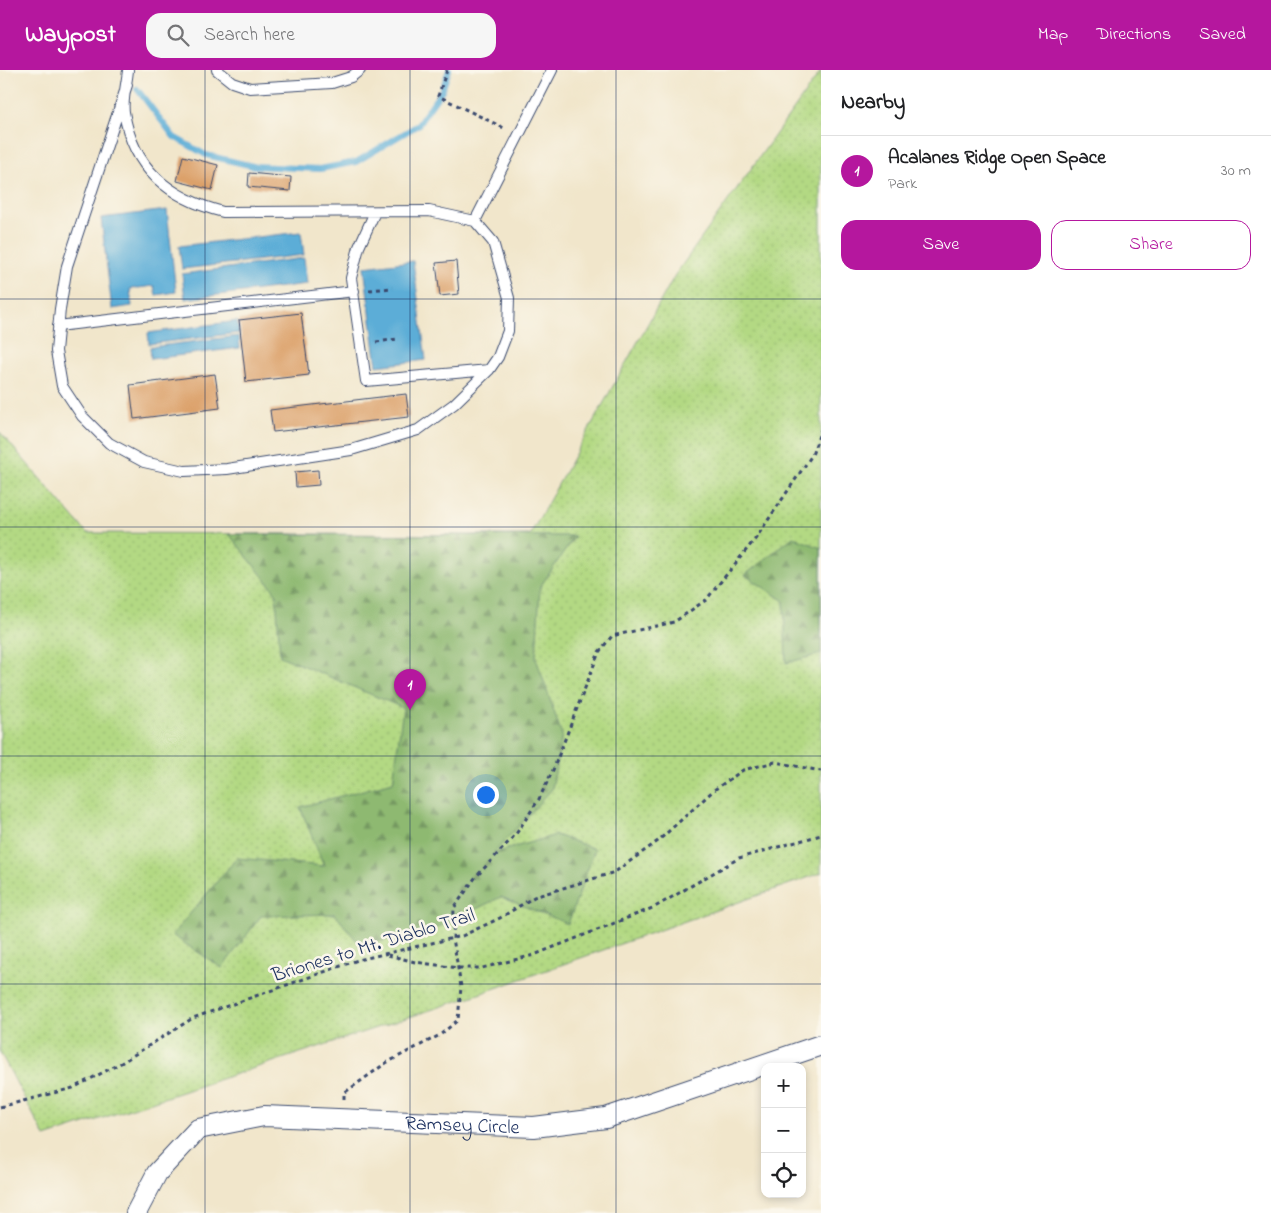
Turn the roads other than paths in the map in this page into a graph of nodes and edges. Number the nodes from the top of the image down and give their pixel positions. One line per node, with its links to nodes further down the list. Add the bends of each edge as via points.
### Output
1 (128, 70): 5 (lane)
2 (216, 70): 3 (lane, via 232,82 250,88 332,83 351,77)
3 (360, 70)
4 (552, 70): 7 (lane)
5 (127, 85): 6 (lane, via 124,111 135,151 144,166 171,191 201,207 223,212); 9 (lane, via 67,266)
6 (375, 212): 7 (lane, via 429,211); 8 (lane, via 351,278)
7 (475, 221): 10 (lane, via 493,242 509,298 508,331)
8 (354, 292): 9 (lane); 10 (lane, via 366,381)
9 (58, 326): 10 (lane, via 56,351 62,386 82,416 118,448 144,462 184,471 227,469 351,450 418,430 454,404)
10 (489, 370)
11 (821, 1045): 12 (street, Ramsey Circle, via 606,1118 534,1127 264,1116 198,1129 157,1173)
12 (136, 1213)

